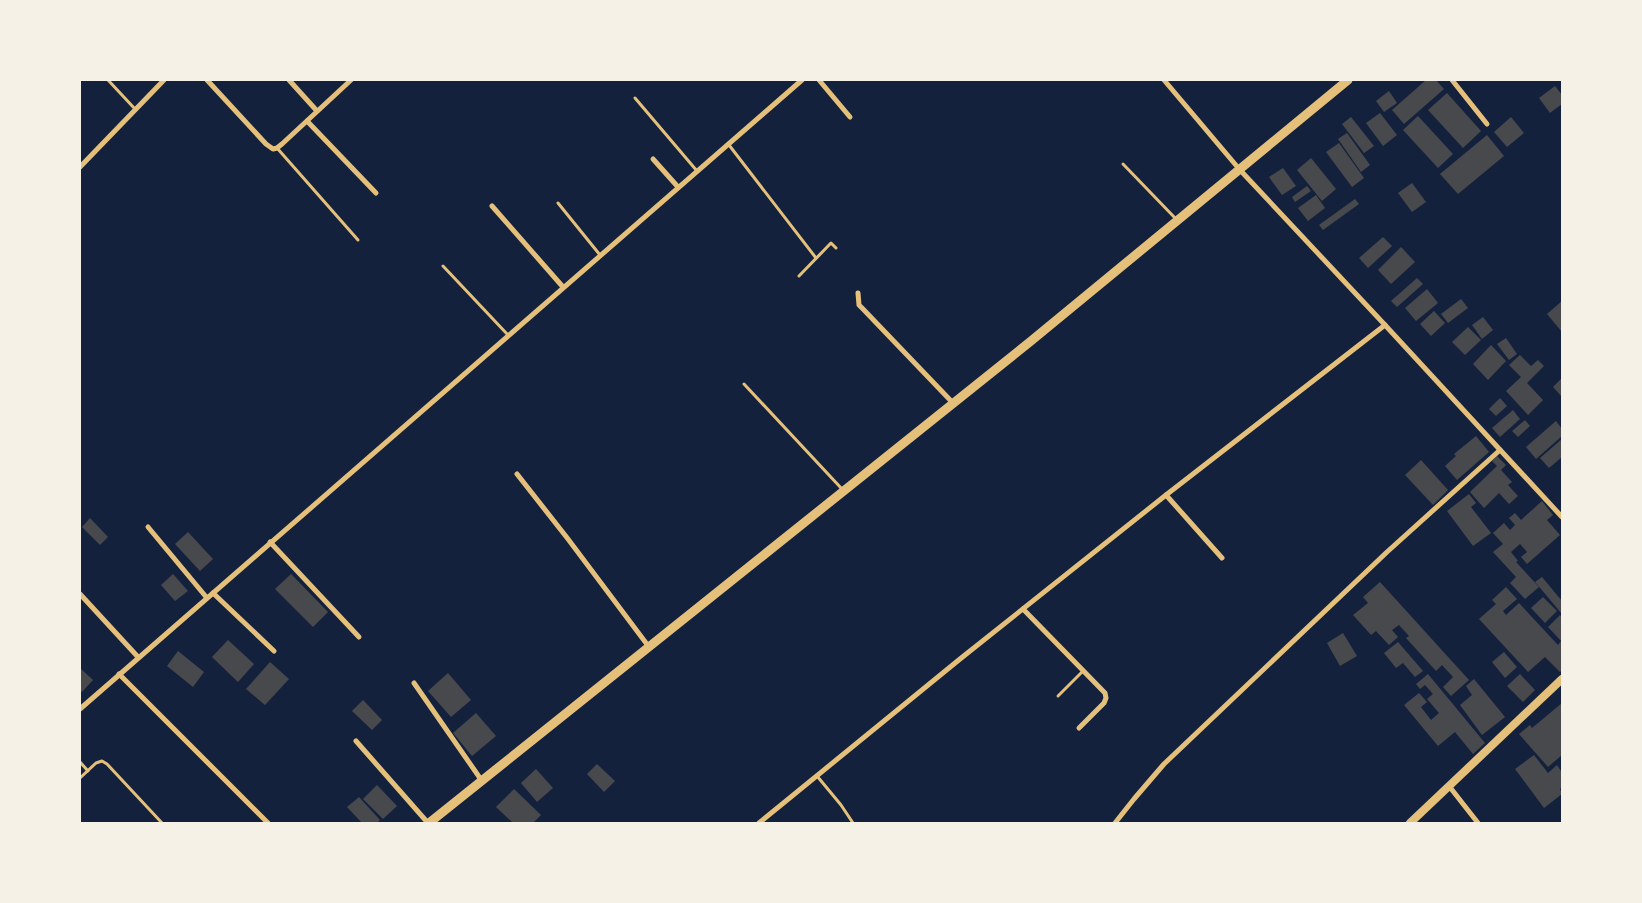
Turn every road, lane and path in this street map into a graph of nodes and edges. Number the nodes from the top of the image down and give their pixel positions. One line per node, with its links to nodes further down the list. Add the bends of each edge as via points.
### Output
1 (108, 80): 12 (lane)
2 (164, 80): 12 (street)
3 (207, 80): 18 (street, via 266,144)
4 (289, 80): 13 (street)
5 (351, 80): 13 (street)
6 (802, 80): 17 (street)
7 (819, 80): 14 (street)
8 (1164, 80): 22 (street)
9 (1348, 80): 22 (main road)
10 (1452, 80): 16 (street)
11 (635, 98): 23 (lane)
12 (136, 109): 21 (street)
13 (317, 112): 15 (street)
14 (850, 116)
15 (308, 121): 18 (street); 25 (street)
16 (1487, 124)
17 (728, 144): 23 (street); 32 (lane)
18 (276, 148): 29 (lane)
19 (653, 159): 24 (street)
20 (1123, 164): 28 (lane)
21 (80, 167)
22 (1240, 170): 28 (main road); 37 (street)
23 (696, 172): 24 (street)
24 (678, 187): 31 (street)
25 (376, 194)
26 (558, 203): 31 (lane)
27 (492, 206): 35 (street)
28 (1178, 221): 40 (main road)
29 (358, 240)
30 (836, 248): 32 (lane, via 831,243)
31 (600, 255): 35 (street)
32 (816, 258): 34 (lane)
33 (443, 266): 38 (lane)
34 (799, 276)
35 (563, 287): 38 (street)
36 (858, 293): 40 (street, via 859,305)
37 (1385, 325): 41 (street); 44 (street)
38 (508, 335): 47 (street)
39 (744, 384): 43 (lane)
40 (952, 403): 43 (main road)
41 (1500, 450): 45 (street); 76 (street, via 1387,552 1164,764)
42 (517, 474): 54 (street)
43 (844, 492): 54 (main road)
44 (1166, 494): 48 (street); 52 (street)
45 (1562, 517)
46 (148, 527): 51 (street)
47 (270, 542): 49 (street); 53 (street)
48 (1222, 558)
49 (213, 593): 51 (street); 55 (street)
50 (80, 594): 56 (street)
51 (207, 598): 56 (street)
52 (1023, 609): 57 (street); 67 (street)
53 (359, 638)
54 (649, 647): 69 (main road)
55 (274, 651)
56 (138, 657): 58 (street)
57 (1083, 671): 61 (lane); 63 (street, via 1106,698)
58 (119, 674): 62 (street); 72 (street)
59 (1562, 679): 70 (street)
60 (414, 683): 69 (street)
61 (1058, 696)
62 (80, 709)
63 (1079, 728)
64 (356, 742): 73 (street)
65 (80, 762): 66 (lane)
66 (88, 771): 68 (lane); 71 (lane, via 96,763 102,761 107,764)
67 (817, 776): 74 (street); 75 (lane)
68 (80, 778)
69 (482, 782): 73 (main road)
70 (1448, 786): 77 (street); 78 (street)
71 (162, 823)
72 (268, 823)
73 (428, 823)
74 (759, 823)
75 (853, 823)
76 (1115, 823)
77 (1410, 823)
78 (1478, 823)

